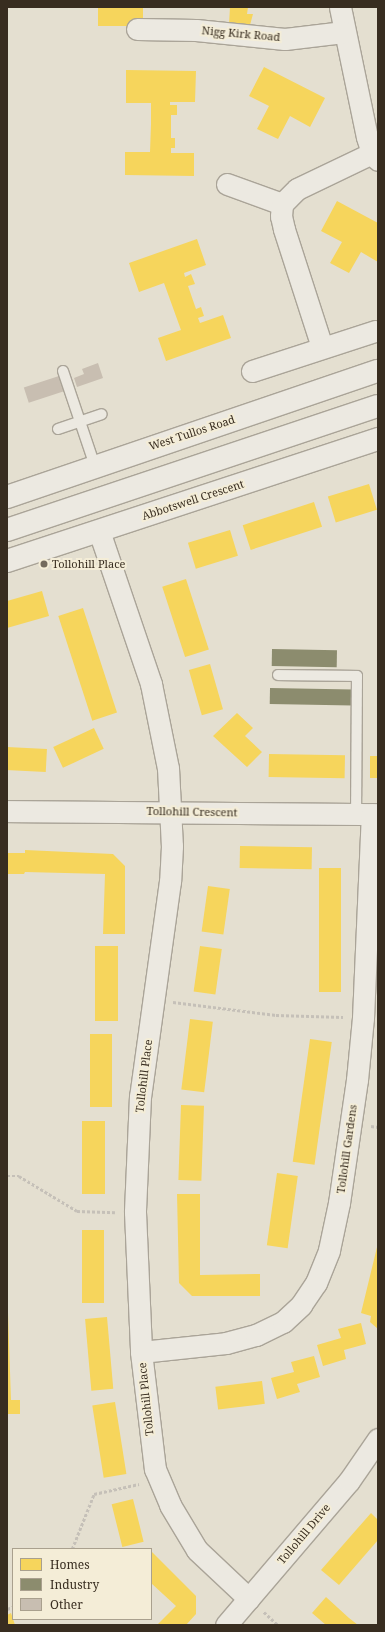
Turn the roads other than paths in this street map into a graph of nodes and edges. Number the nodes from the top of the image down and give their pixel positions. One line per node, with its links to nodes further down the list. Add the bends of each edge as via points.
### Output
1 (340, 7): 3 (street)
2 (137, 29): 3 (street, Nigg Kirk Road, via 196,30 285,39)
3 (344, 32): 4 (street)
4 (375, 157): 6 (street, via 297,189)
5 (227, 184): 6 (street)
6 (282, 204): 8 (street, via 280,216)
7 (375, 331): 8 (street)
8 (322, 346): 10 (street)
9 (63, 370): 14 (lane)
10 (252, 371)
11 (378, 371): 17 (main road, West Tullos Road)
12 (378, 406): 19 (main road)
13 (102, 414): 14 (lane)
14 (80, 421): 15 (lane); 17 (lane)
15 (58, 429)
16 (378, 439): 20 (main road, Abbotswell Crescent)
17 (95, 466): 18 (main road, West Tullos Road)
18 (7, 497)
19 (7, 530)
20 (98, 531): 21 (main road, Abbotswell Crescent); 24 (street, Tollohill Place, via 151,684 168,768)
21 (7, 561)
22 (278, 675): 25 (lane, via 357,676)
23 (7, 811): 24 (street, Tollohill Crescent)
24 (170, 811): 25 (street, Tollohill Crescent); 26 (street, Tollohill Place, via 170,881 140,1096 135,1212)
25 (369, 814): 26 (street, Tollohill Gardens, via 363,1018 339,1203 329,1250 316,1283 301,1305 283,1322 256,1335 226,1343)
26 (141, 1352): 28 (street, Tollohill Place, via 154,1469 170,1505 197,1550)
27 (378, 1439): 28 (street, Tollohill Drive, via 349,1481)
28 (249, 1599): 29 (street, Tollohill Drive)
29 (226, 1625)

